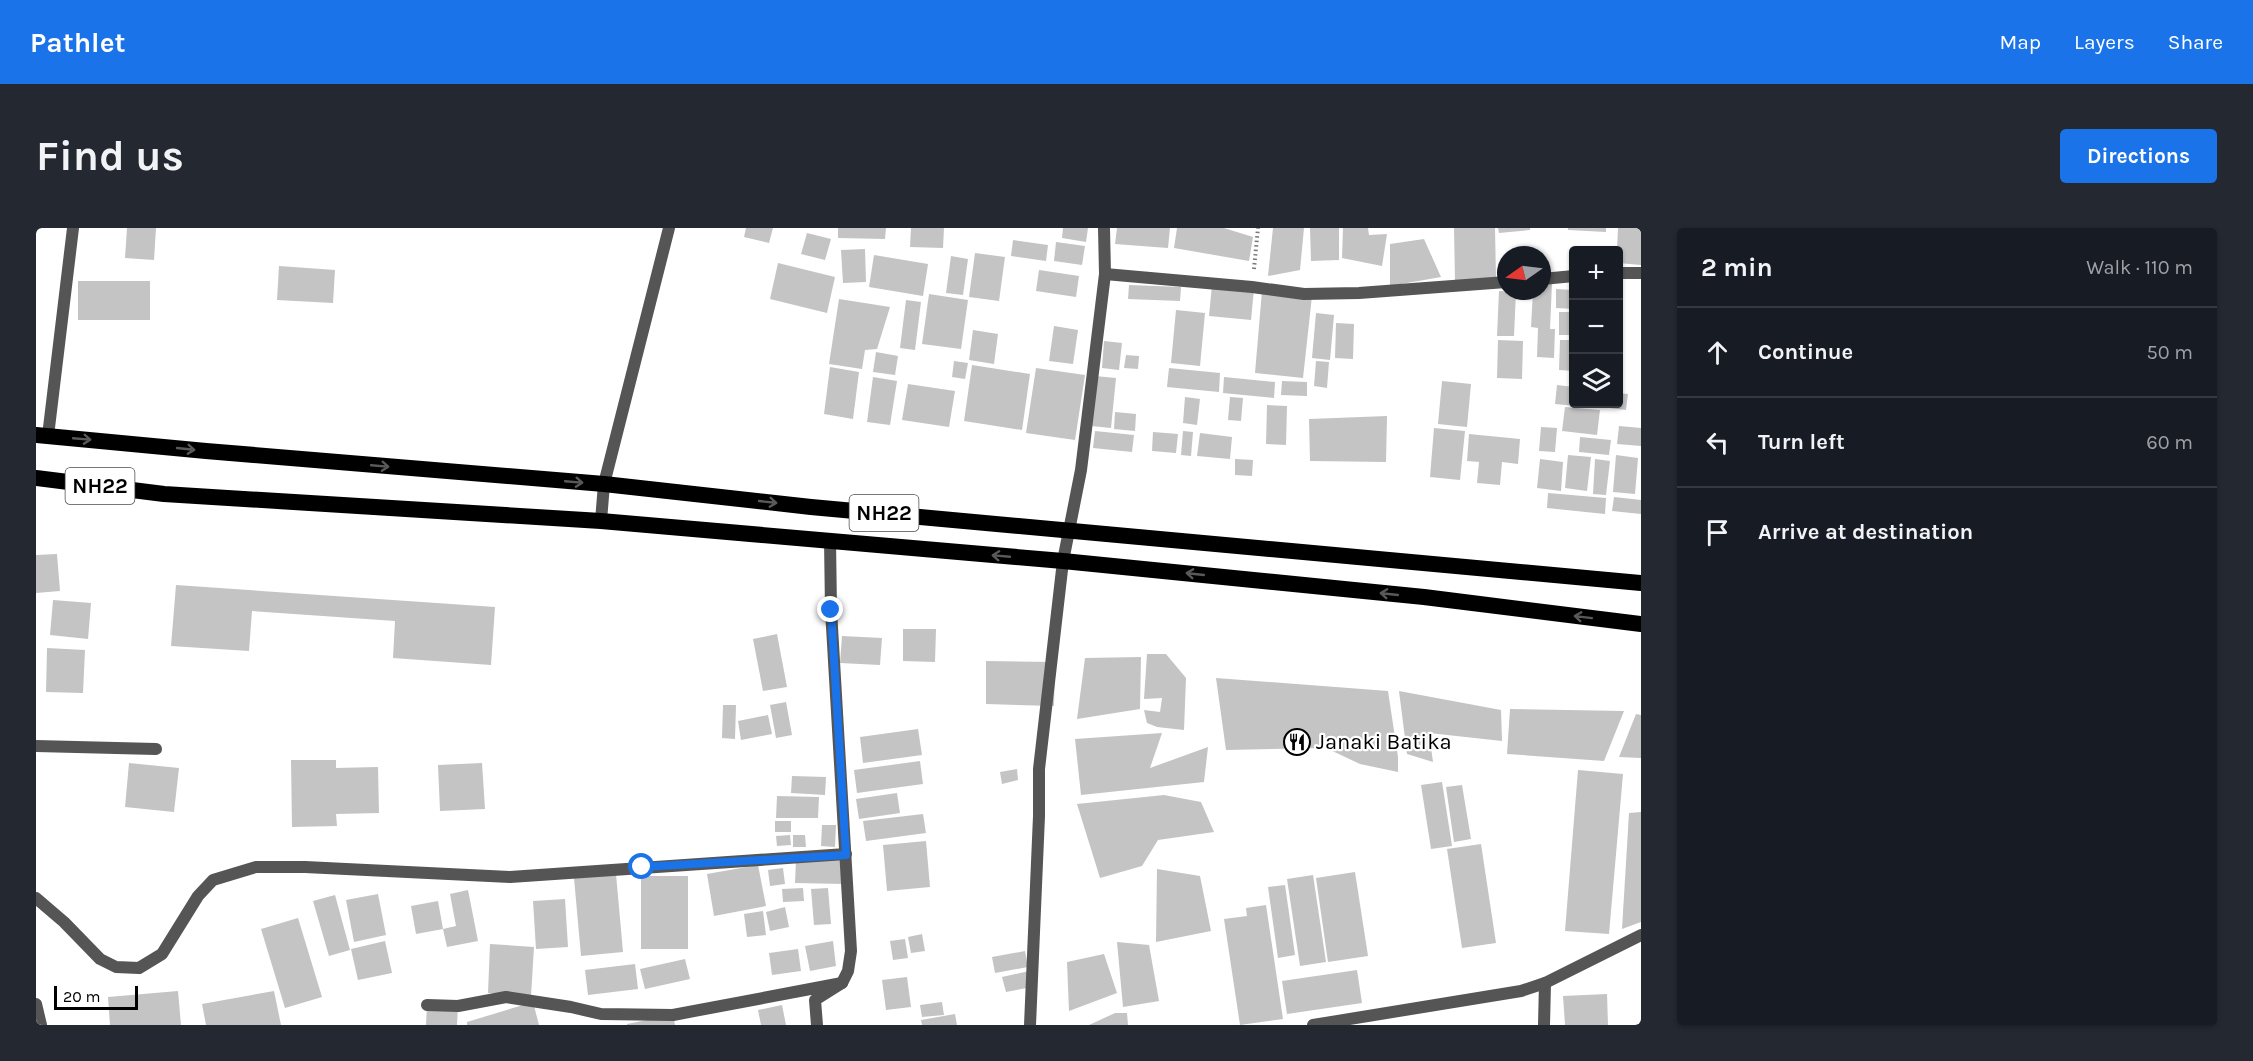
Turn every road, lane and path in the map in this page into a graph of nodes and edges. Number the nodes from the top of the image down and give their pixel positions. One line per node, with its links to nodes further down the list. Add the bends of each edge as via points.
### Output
1 (73, 228): 12 (street)
2 (669, 228): 14 (street)
3 (1104, 228): 7 (street)
4 (1258, 228): 11 (path)
5 (1623, 273): 6 (street)
6 (1641, 273)
7 (1105, 274): 11 (street); 16 (street)
8 (1569, 276): 9 (street)
9 (1551, 278)
10 (1497, 283): 11 (street, via 1304,294)
11 (1252, 287)
12 (42, 435): 14 (highway, NH22, one-way to 14)
13 (36, 478): 15 (highway, NH22, via 164,494)
14 (604, 484): 15 (street); 16 (highway, NH22, one-way to 16)
15 (601, 521): 17 (highway, NH22)
16 (1070, 529): 18 (street); 19 (highway, NH22)
17 (830, 540): 18 (highway, NH22, one-way to 17); 23 (street)
18 (1063, 561): 20 (highway, NH22, one-way to 18, via 1424,597); 32 (street, via 1039,769)
19 (1641, 583)
20 (1641, 624)
21 (36, 746): 22 (street)
22 (156, 749)
23 (846, 855): 24 (street, via 510,877 256,867 213,880 198,896 162,954 140,968 116,967 100,958); 26 (street, via 851,951)
24 (36, 898)
25 (1641, 935): 27 (street)
26 (842, 983): 29 (street, via 673,1015 601,1014 506,998 458,1006); 31 (street, via 814,1000)
27 (1545, 983): 33 (street, via 1521,992); 34 (street)
28 (36, 1004): 30 (street)
29 (427, 1005)
30 (41, 1025)
31 (817, 1025)
32 (1030, 1025)
33 (1313, 1025)
34 (1544, 1025)

